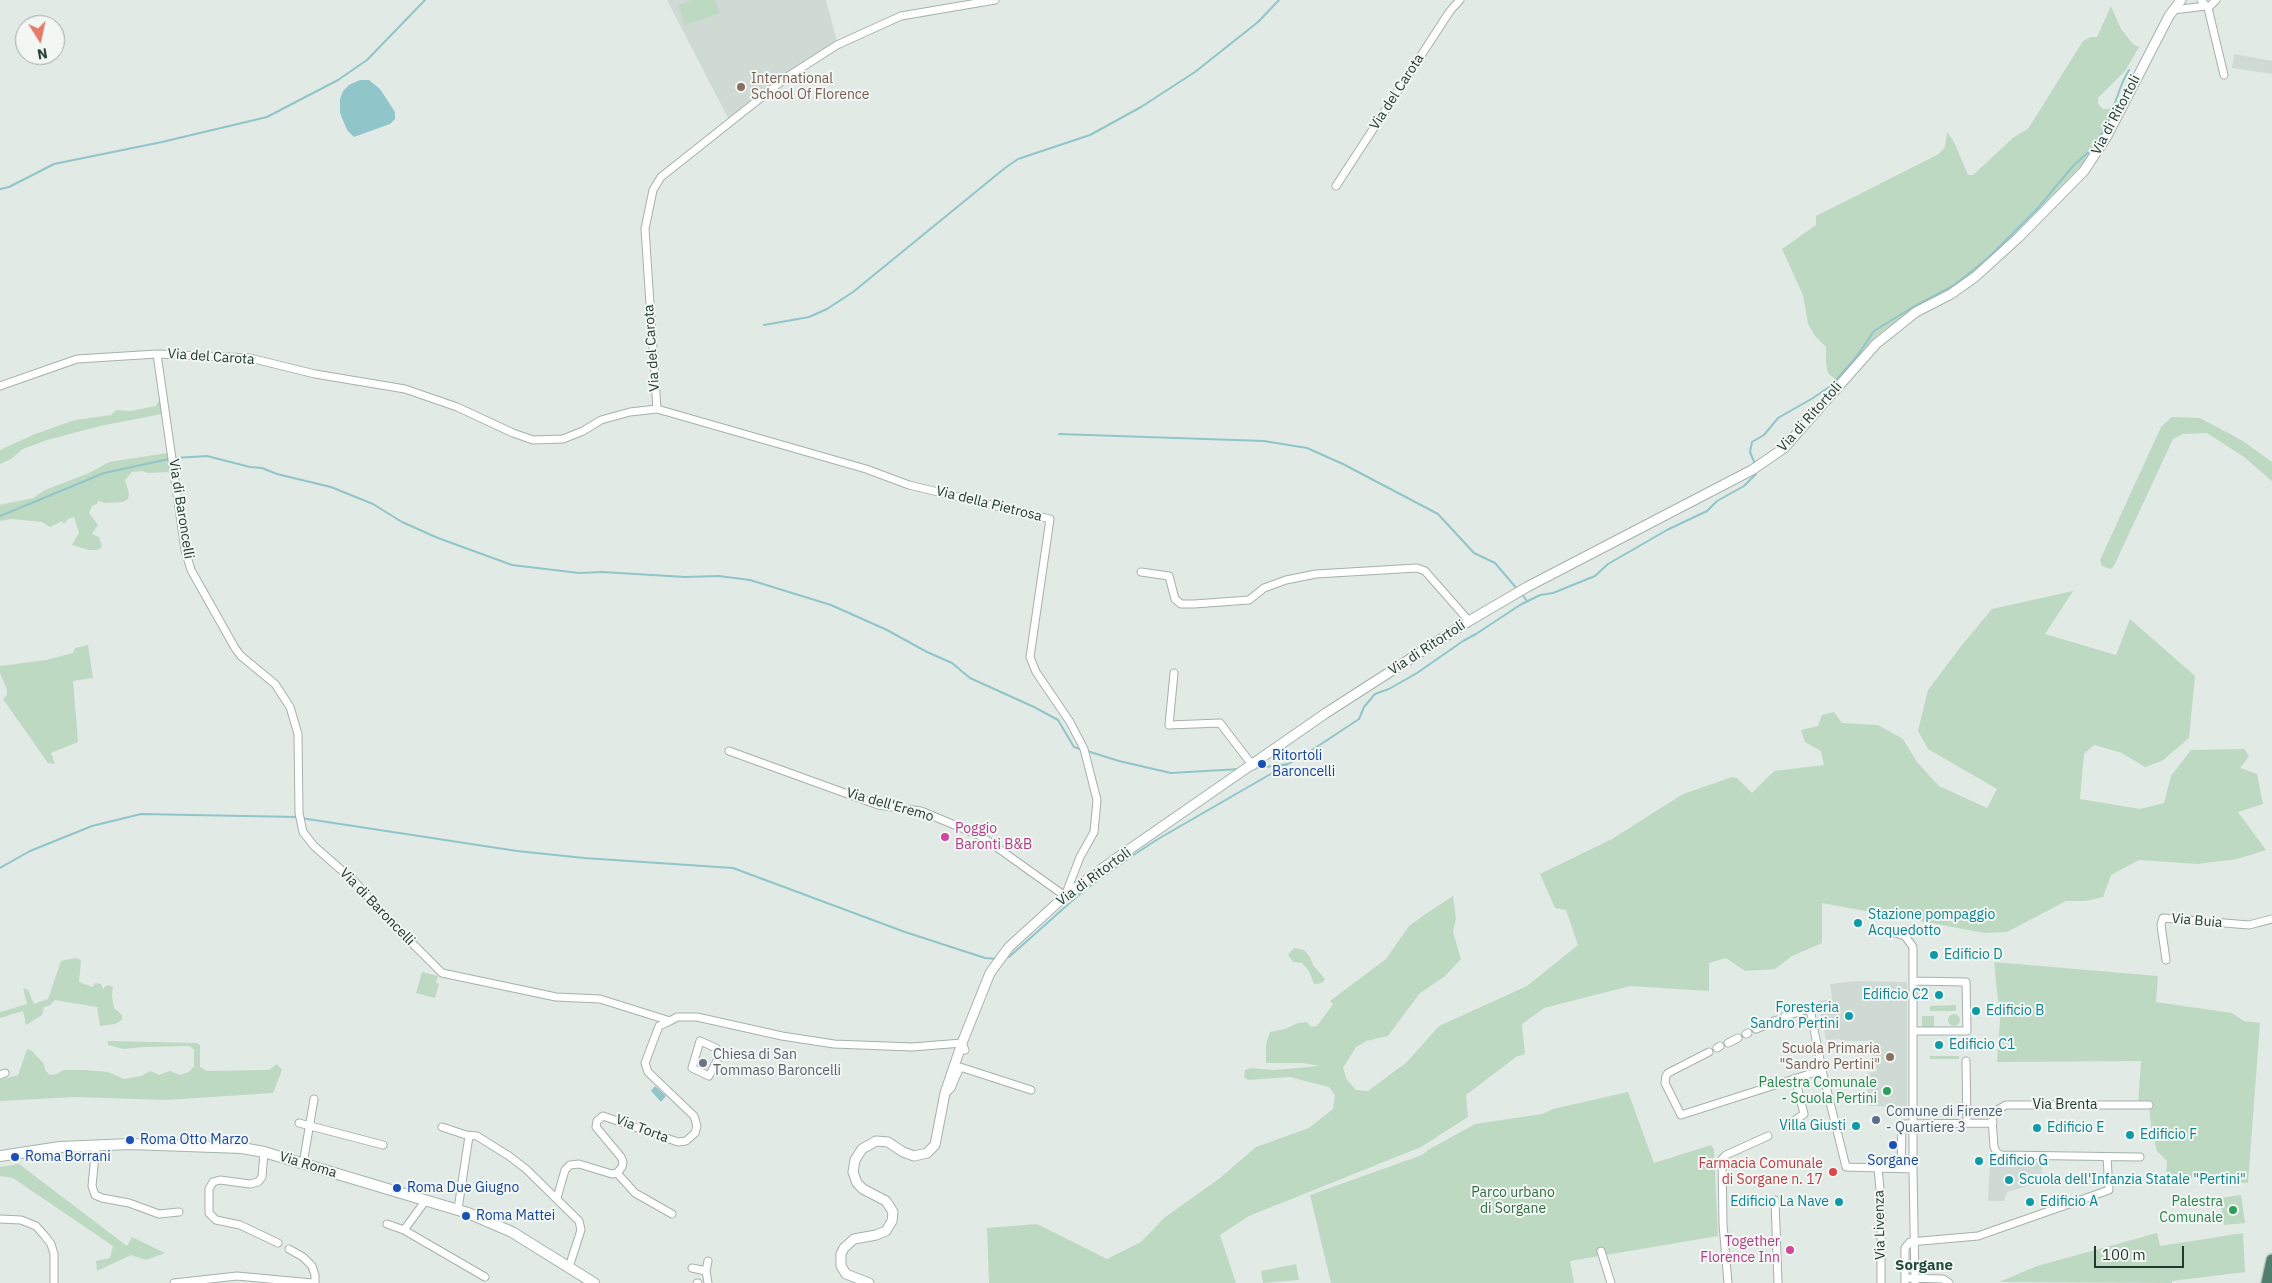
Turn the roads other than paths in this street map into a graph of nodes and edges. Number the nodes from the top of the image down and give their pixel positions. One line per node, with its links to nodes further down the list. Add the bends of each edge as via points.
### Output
1 (995, 0): 11 (street, Via del Carota, via 901,16 837,45 787,77 661,177 653,190 645,229)
2 (1460, 0): 8 (street, Via del Carota)
3 (2180, 0): 6 (street, Via di Ritortoli)
4 (2216, 0): 5 (street)
5 (2205, 4): 6 (street); 7 (street)
6 (2173, 10): 13 (street, Via di Ritortoli, via 2108,136 2084,171 1975,277 1916,312 1876,344 1784,448 1755,468 1527,587)
7 (2224, 75)
8 (1336, 186)
9 (157, 354): 10 (street, Via del Carota, via 77,359); 11 (street, Via del Carota, via 250,358 315,374 406,389 533,440 563,439 601,420); 23 (street, Via di Baroncelli, via 191,570 235,648 275,684 290,706 298,734 299,813 303,832 442,973 556,997 600,999)
10 (0, 386)
11 (657, 409): 17 (street, Via della Pietrosa, via 866,468 909,485 1050,520 1030,657 1084,749 1097,800 1094,832 1080,856)
12 (1141, 572): 13 (street, via 1169,576 1174,599 1180,604 1194,604 1249,600 1264,588 1316,574 1417,568 1425,571)
13 (1469, 621): 16 (street, Via di Ritortoli, via 1326,713)
14 (1174, 673): 16 (street, via 1169,725 1220,723)
15 (729, 751): 17 (street, Via dell'Eremo, via 878,805 921,812 981,836)
16 (1253, 766): 17 (street, Via di Ritortoli)
17 (1065, 896): 29 (street, Via di Ritortoli, via 998,960)
18 (2272, 919): 20 (street, Via Buia, via 2249,925 2163,918)
19 (1889, 931): 21 (street, via 1905,936 1913,947)
20 (2166, 960)
21 (1913, 981): 26 (street); 26 (street, via 1966,982 1967,1031)
22 (1785, 1016): 33 (street, via 1810,1009)
23 (670, 1020): 29 (street, Via di Baroncelli, via 697,1017 834,1044 912,1047); 58 (street, Via Torta, via 659,1026 645,1063 648,1072 694,1116 696,1129 690,1139 680,1142 603,1116 596,1127 622,1158 623,1165)
24 (1766, 1025): 25 (street)
25 (1756, 1029)
26 (1912, 1031): 40 (street)
27 (1738, 1038): 30 (street)
28 (700, 1040): 28 (street, via 692,1068 709,1076 720,1055 716,1048)
29 (964, 1040): 36 (street, Via di Ritortoli)
30 (1728, 1043)
31 (1709, 1052): 34 (street, via 1666,1076 1665,1083 1681,1115)
32 (1966, 1061): 41 (street)
33 (1822, 1070): 34 (street); 55 (street, via 1846,1167)
34 (1795, 1078): 45 (street, via 1804,1114)
35 (1031, 1090): 36 (street, via 960,1067 951,1088)
36 (945, 1093): 87 (street, Via di Ritortoli, via 938,1137 931,1150 914,1156 888,1142 876,1141 862,1149 855,1160 853,1172 857,1183 886,1201 893,1212 886,1231 854,1239 841,1254 841,1266 846,1274)
37 (314, 1098): 43 (street)
38 (2149, 1105): 42 (street, Via Brenta, via 2006,1105 1995,1113)
39 (299, 1123): 43 (street)
40 (1913, 1123): 41 (street); 56 (street, via 1901,1126); 57 (street)
41 (1967, 1123): 42 (street)
42 (1993, 1124): 52 (street, via 1994,1147 1999,1154)
43 (310, 1125): 49 (street); 54 (street)
44 (442, 1127): 46 (street)
45 (1785, 1127)
46 (469, 1136): 59 (street, via 477,1136 509,1156); 62 (street)
47 (1768, 1136): 89 (street, via 1722,1159)
48 (96, 1145): 50 (main road, Via Roma, via 151,1144); 51 (main road, Via Roma); 63 (street, via 92,1186 95,1195 159,1214)
49 (383, 1145)
50 (264, 1152): 54 (main road, Via Roma); 69 (street, via 262,1177 258,1182 213,1182 209,1189 209,1213 216,1220 240,1225)
51 (0, 1156)
52 (2107, 1157): 53 (street); 68 (street, via 2109,1190 1978,1236)
53 (2140, 1157)
54 (302, 1164): 60 (main road, Via Roma)
55 (1878, 1168): 56 (street); 78 (street, Via Livenza)
56 (1901, 1168): 57 (street)
57 (1913, 1169): 68 (street)
58 (617, 1173): 59 (street, via 573,1164 566,1170); 64 (street, via 635,1193)
59 (557, 1198): 74 (street, via 582,1227)
60 (426, 1200): 62 (main road, Via Roma); 67 (street)
61 (1774, 1200): 90 (street)
62 (458, 1209): 74 (main road, Via Roma, via 512,1232)
63 (179, 1212)
64 (672, 1214)
65 (0, 1219): 82 (street, via 21,1220 36,1226 44,1235 54,1254)
66 (387, 1224): 67 (street)
67 (404, 1230): 77 (street)
68 (1914, 1241): 79 (street, via 1905,1248); 80 (street)
69 (278, 1243)
70 (289, 1249): 84 (street, via 312,1266)
71 (1601, 1252): 88 (street)
72 (2272, 1260): 92 (highway)
73 (708, 1261): 76 (street)
74 (569, 1267): 85 (main road, Via Roma)
75 (692, 1268): 76 (street)
76 (706, 1271): 86 (street)
77 (485, 1277)
78 (1881, 1280)
79 (1905, 1280): 80 (street)
80 (1915, 1281): 91 (street, via 1943,1279)
81 (286, 1282): 83 (street, via 237,1276); 84 (street)
82 (54, 1283)
83 (174, 1283)
84 (313, 1283)
85 (594, 1283)
86 (708, 1283)
87 (869, 1283)
88 (1611, 1283)
89 (1728, 1283)
90 (1778, 1283)
91 (1949, 1283)
92 (2267, 1283)

